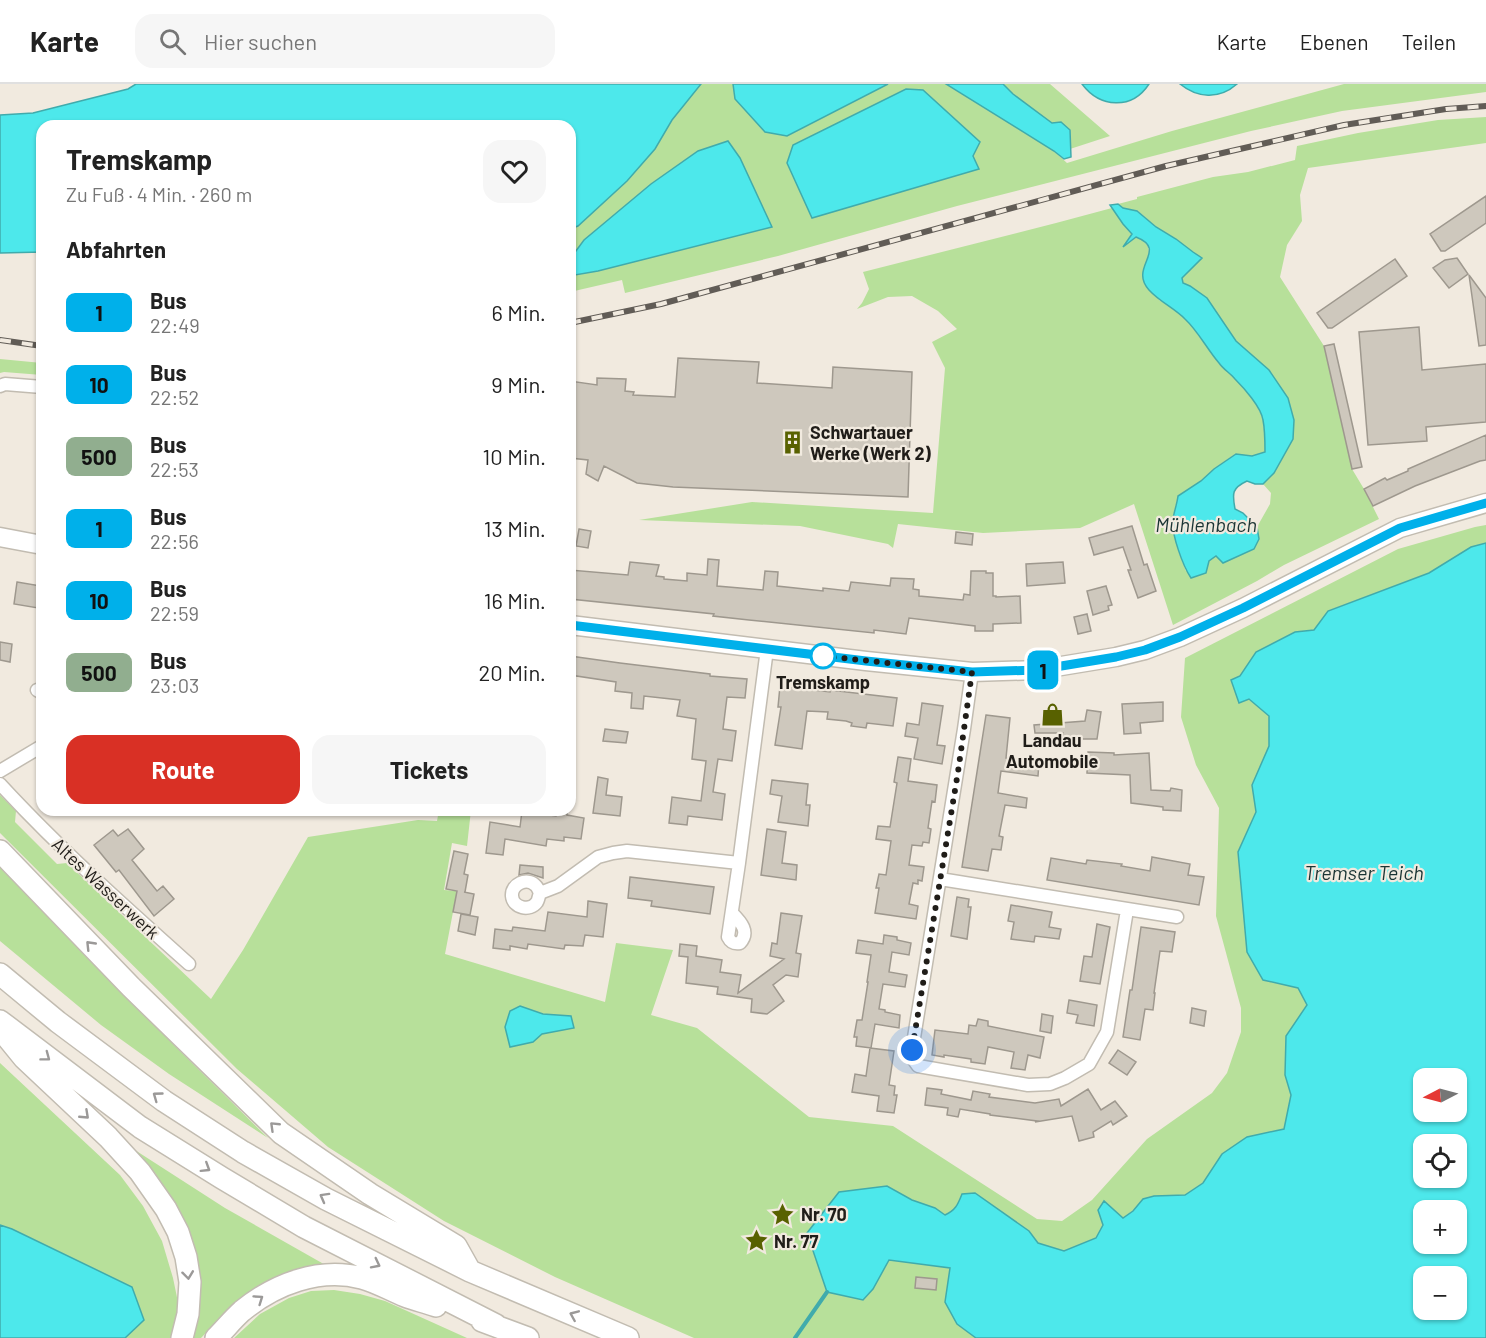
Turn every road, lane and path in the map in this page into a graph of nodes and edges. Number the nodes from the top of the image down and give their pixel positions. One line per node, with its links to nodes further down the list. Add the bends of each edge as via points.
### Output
1 (0, 386): 2 (street)
2 (36, 387)
3 (1486, 503): 8 (main road, via 1400,528 1243,608 1145,650 1037,670)
4 (0, 537): 5 (main road)
5 (36, 543)
6 (576, 626): 7 (main road)
7 (767, 649): 8 (main road); 13 (street)
8 (972, 672): 14 (street)
9 (36, 750): 10 (street)
10 (0, 771)
11 (0, 784): 19 (street, Altes Wasserwerk, via 105,890)
12 (0, 851): 23 (highway, one-way to 12, via 456,1246 370,1194 281,1132 130,987)
13 (739, 863): 15 (street, via 627,851 613,853 598,857 558,886); 17 (street)
14 (940, 879): 16 (street); 16 (street, via 913,1059 918,1066 1028,1085 1050,1084 1089,1064 1107,1032)
15 (540, 893)
16 (1127, 910): 18 (street)
17 (732, 913)
18 (1177, 917)
19 (189, 964)
20 (0, 974): 23 (highway, one-way to 20, via 326,1199 233,1145 154,1094)
21 (0, 1021): 24 (highway, one-way to 24, via 140,1127 222,1178 304,1227)
22 (0, 1029): 25 (highway, one-way to 25, via 24,1058 108,1137 140,1172 165,1209 178,1232 190,1282)
23 (470, 1271): 28 (highway, one-way to 23)
24 (496, 1325): 26 (highway, one-way to 24, via 264,1295 287,1283 331,1274 359,1277); 27 (highway)
25 (182, 1338)
26 (216, 1338)
27 (528, 1338)
28 (628, 1338)

